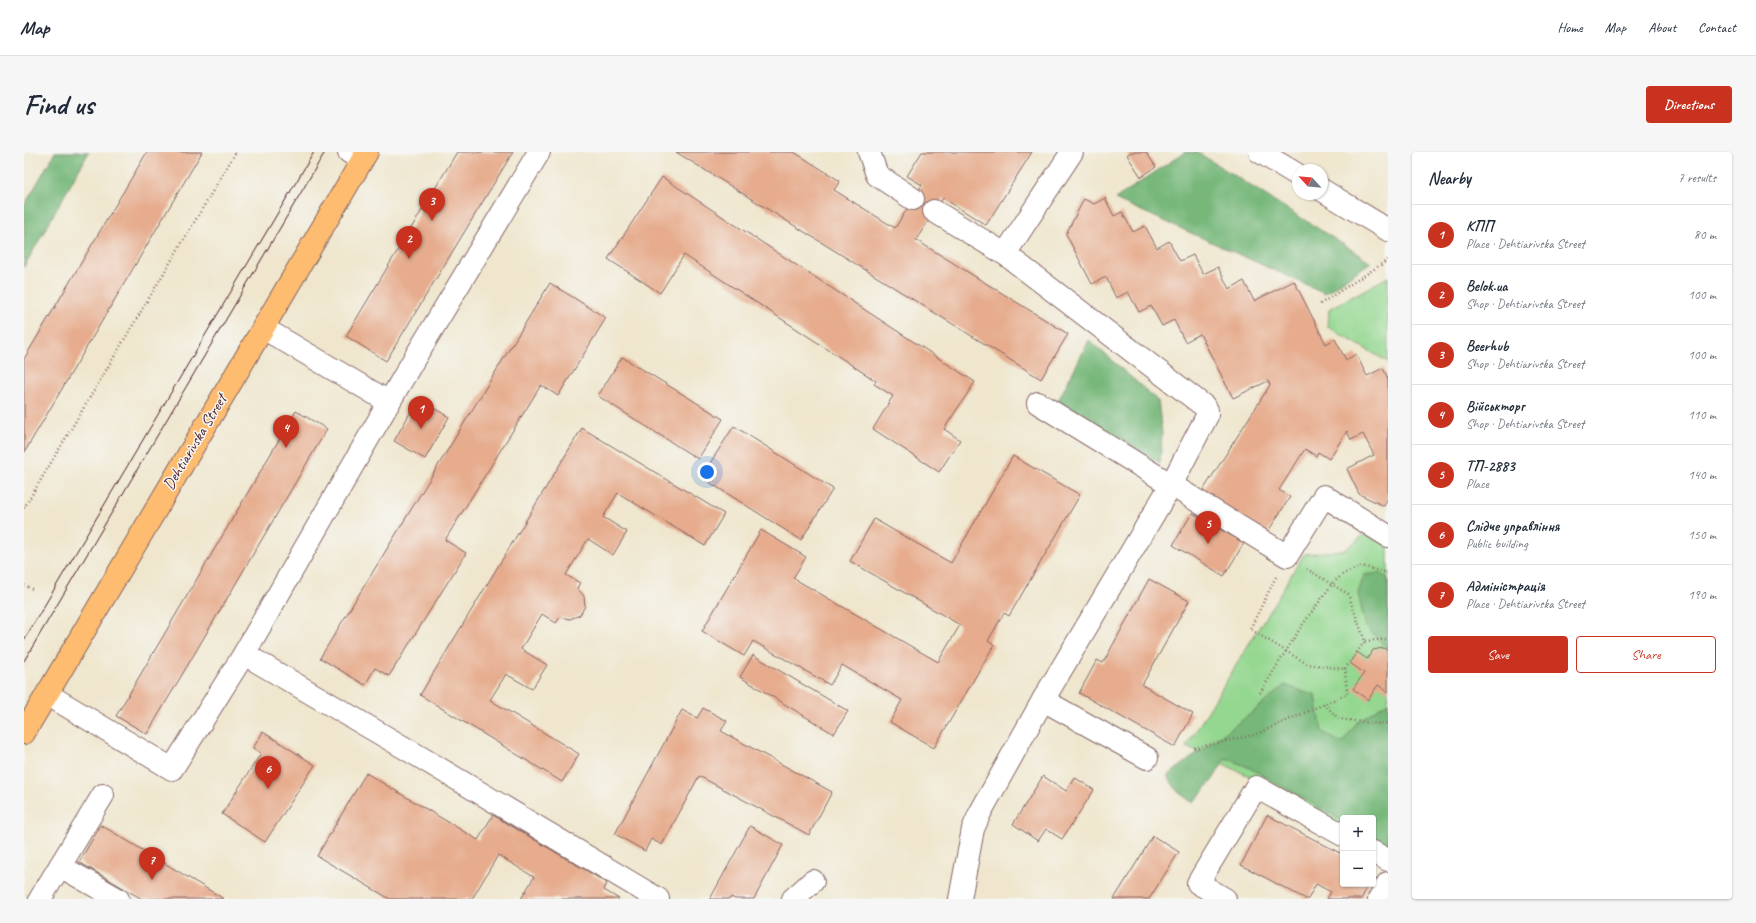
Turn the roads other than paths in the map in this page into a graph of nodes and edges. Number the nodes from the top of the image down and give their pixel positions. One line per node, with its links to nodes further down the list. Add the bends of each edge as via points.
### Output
1 (539, 152): 13 (street)
2 (869, 152): 8 (street, via 877,175)
3 (1072, 152): 11 (street)
4 (1260, 152): 6 (street)
5 (359, 155): 12 (main road, Dehtiarivska Street)
6 (1292, 171)
7 (1328, 194): 10 (street)
8 (914, 199)
9 (934, 212): 11 (street)
10 (1388, 230)
11 (1005, 254): 15 (street, via 1207,410 1208,416)
12 (263, 328): 13 (street); 18 (main road, Dehtiarivska Street)
13 (389, 402): 17 (street)
14 (1038, 403): 15 (street)
15 (1171, 485): 16 (street, via 1287,556 1324,496); 19 (street)
16 (1388, 536)
17 (244, 654): 18 (street, via 172,769); 31 (street)
18 (47, 694): 20 (main road, Dehtiarivska Street)
19 (1043, 700): 21 (street); 33 (street, via 973,829)
20 (24, 733)
21 (1147, 758)
22 (103, 795): 26 (street)
23 (1340, 833): 34 (street, via 1256,786 1198,883)
24 (1376, 854): 25 (street)
25 (1388, 860)
26 (60, 866): 29 (street); 30 (street)
27 (813, 881): 32 (street)
28 (1388, 883): 35 (street)
29 (40, 899)
30 (118, 899)
31 (658, 899)
32 (793, 899)
33 (960, 899)
34 (1225, 899)
35 (1379, 899)

